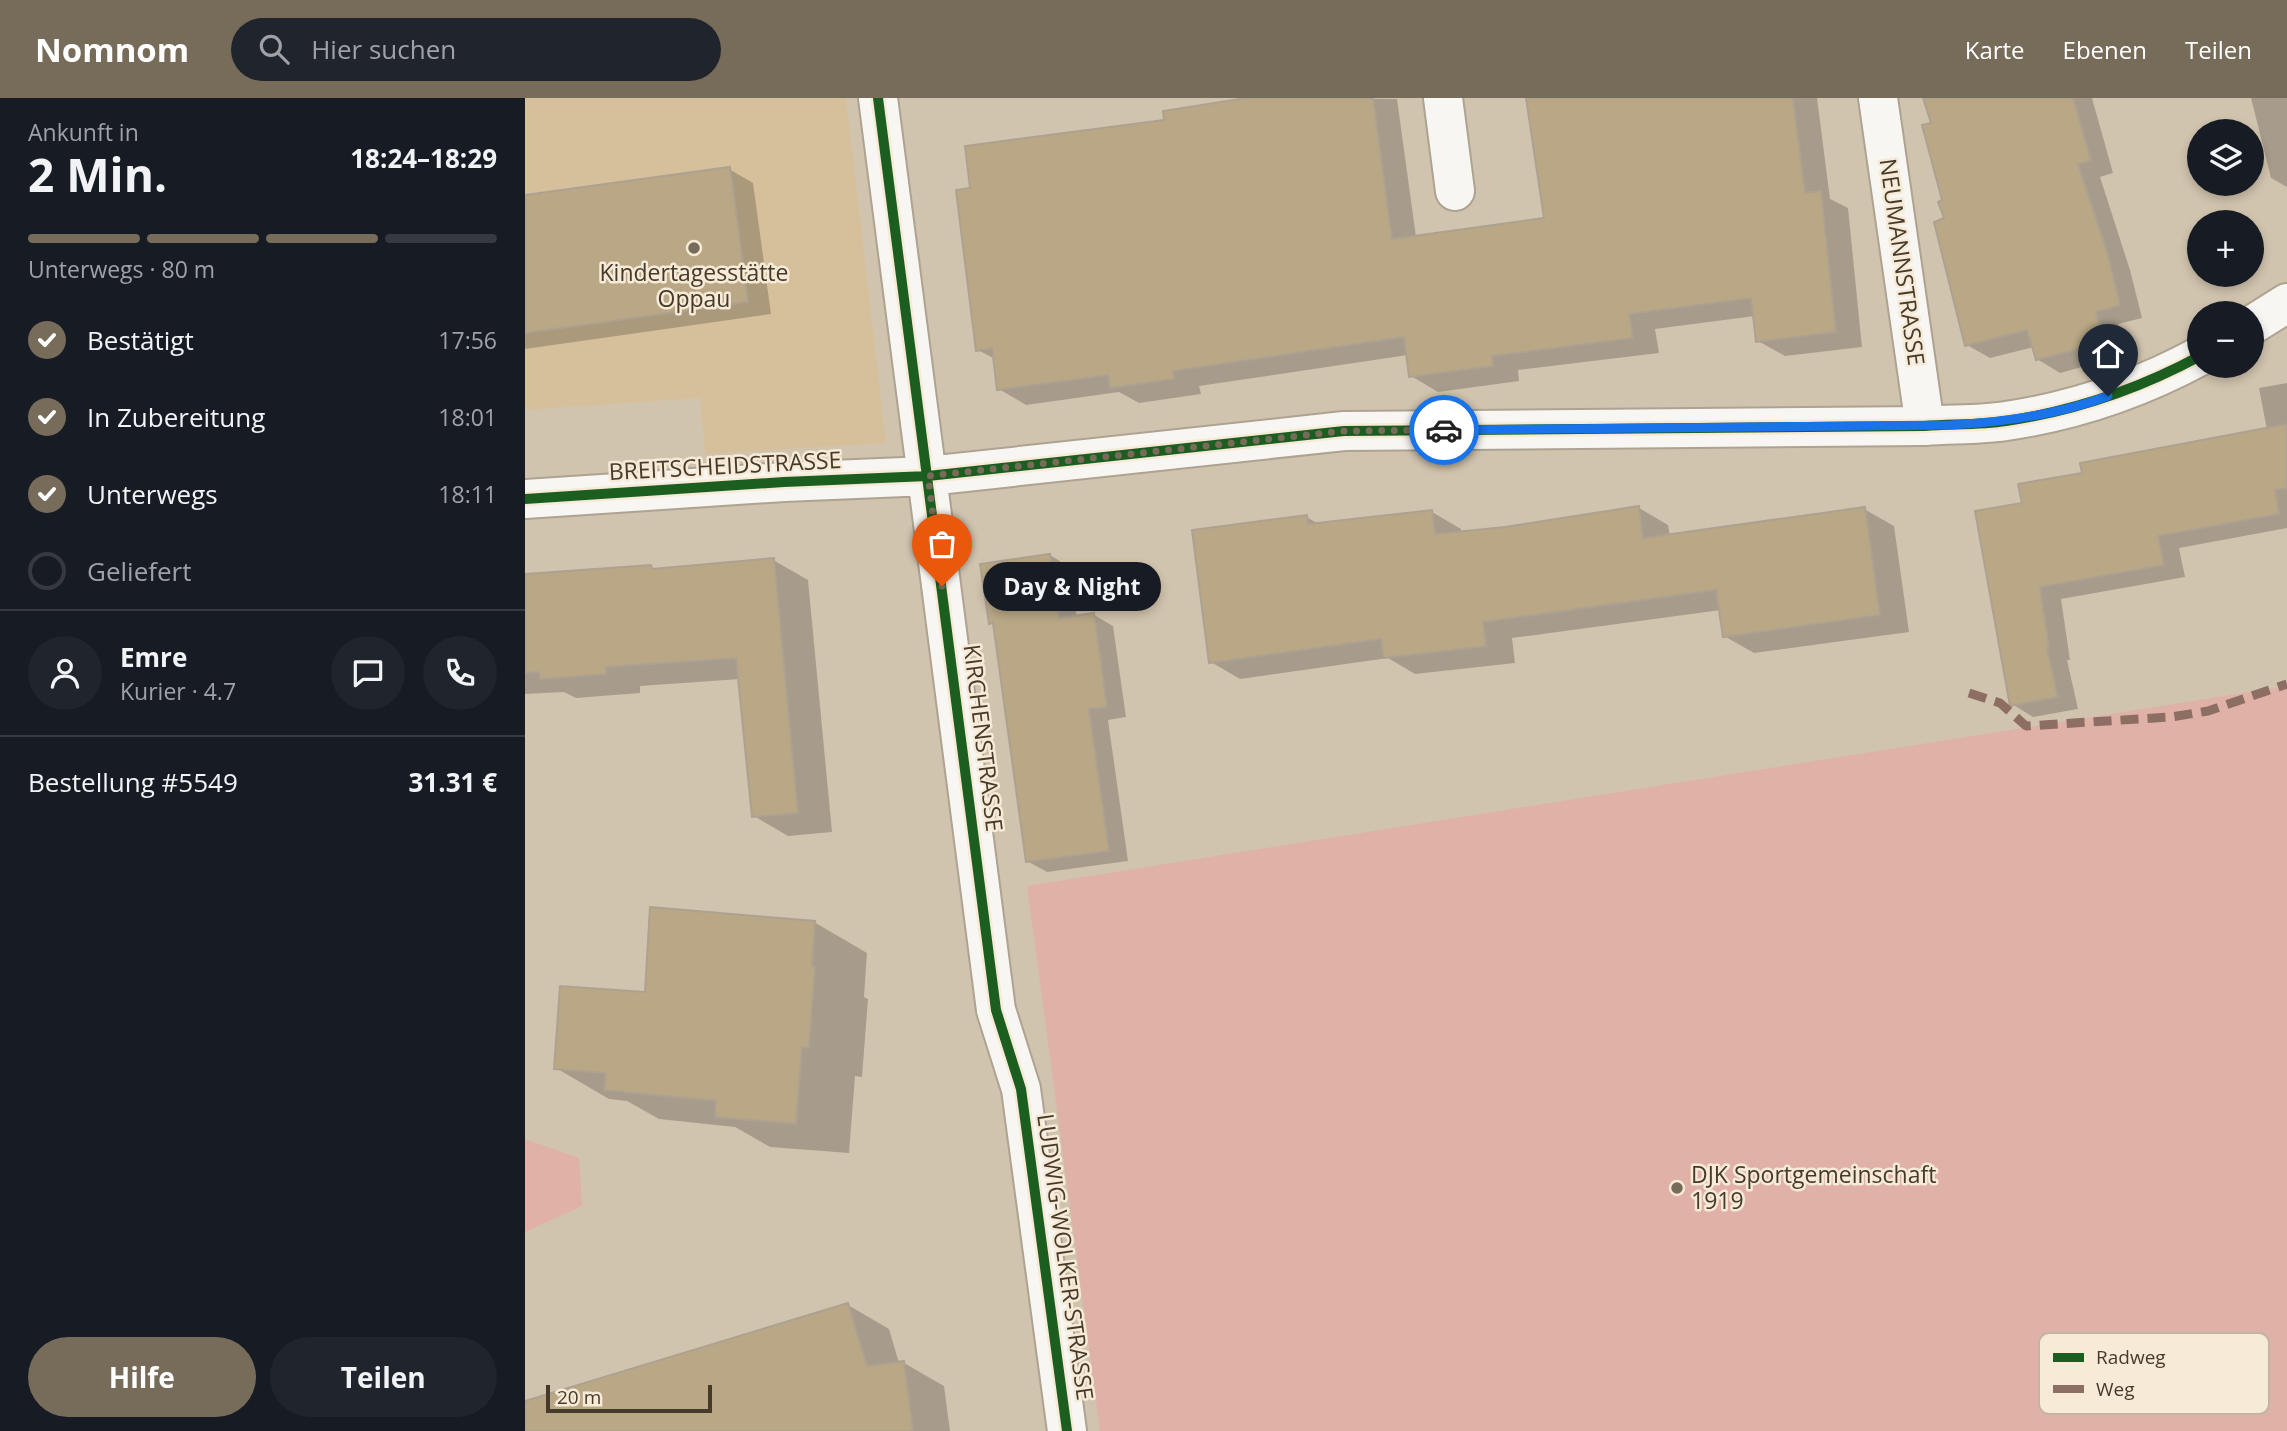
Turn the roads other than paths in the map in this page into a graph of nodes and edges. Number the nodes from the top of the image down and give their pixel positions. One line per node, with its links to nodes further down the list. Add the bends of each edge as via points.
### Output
1 (878, 98): 9 (street, KIRCHENSTRASSE)
2 (1443, 98): 4 (street)
3 (1878, 98): 8 (street, NEUMANNSTRASSE)
4 (1455, 191)
5 (2287, 303): 6 (street)
6 (2264, 317)
7 (2187, 363): 8 (street, BREITSCHEIDSTRASSE, via 2083,406 2004,422)
8 (1925, 426): 9 (street, BREITSCHEIDSTRASSE, via 1344,431)
9 (928, 476): 10 (street, BREITSCHEIDSTRASSE); 11 (street, KIRCHENSTRASSE, via 996,1010)
10 (525, 499)
11 (1021, 1089): 12 (street, LUDWIG-WOLKER-STRASSE)
12 (1067, 1431)

